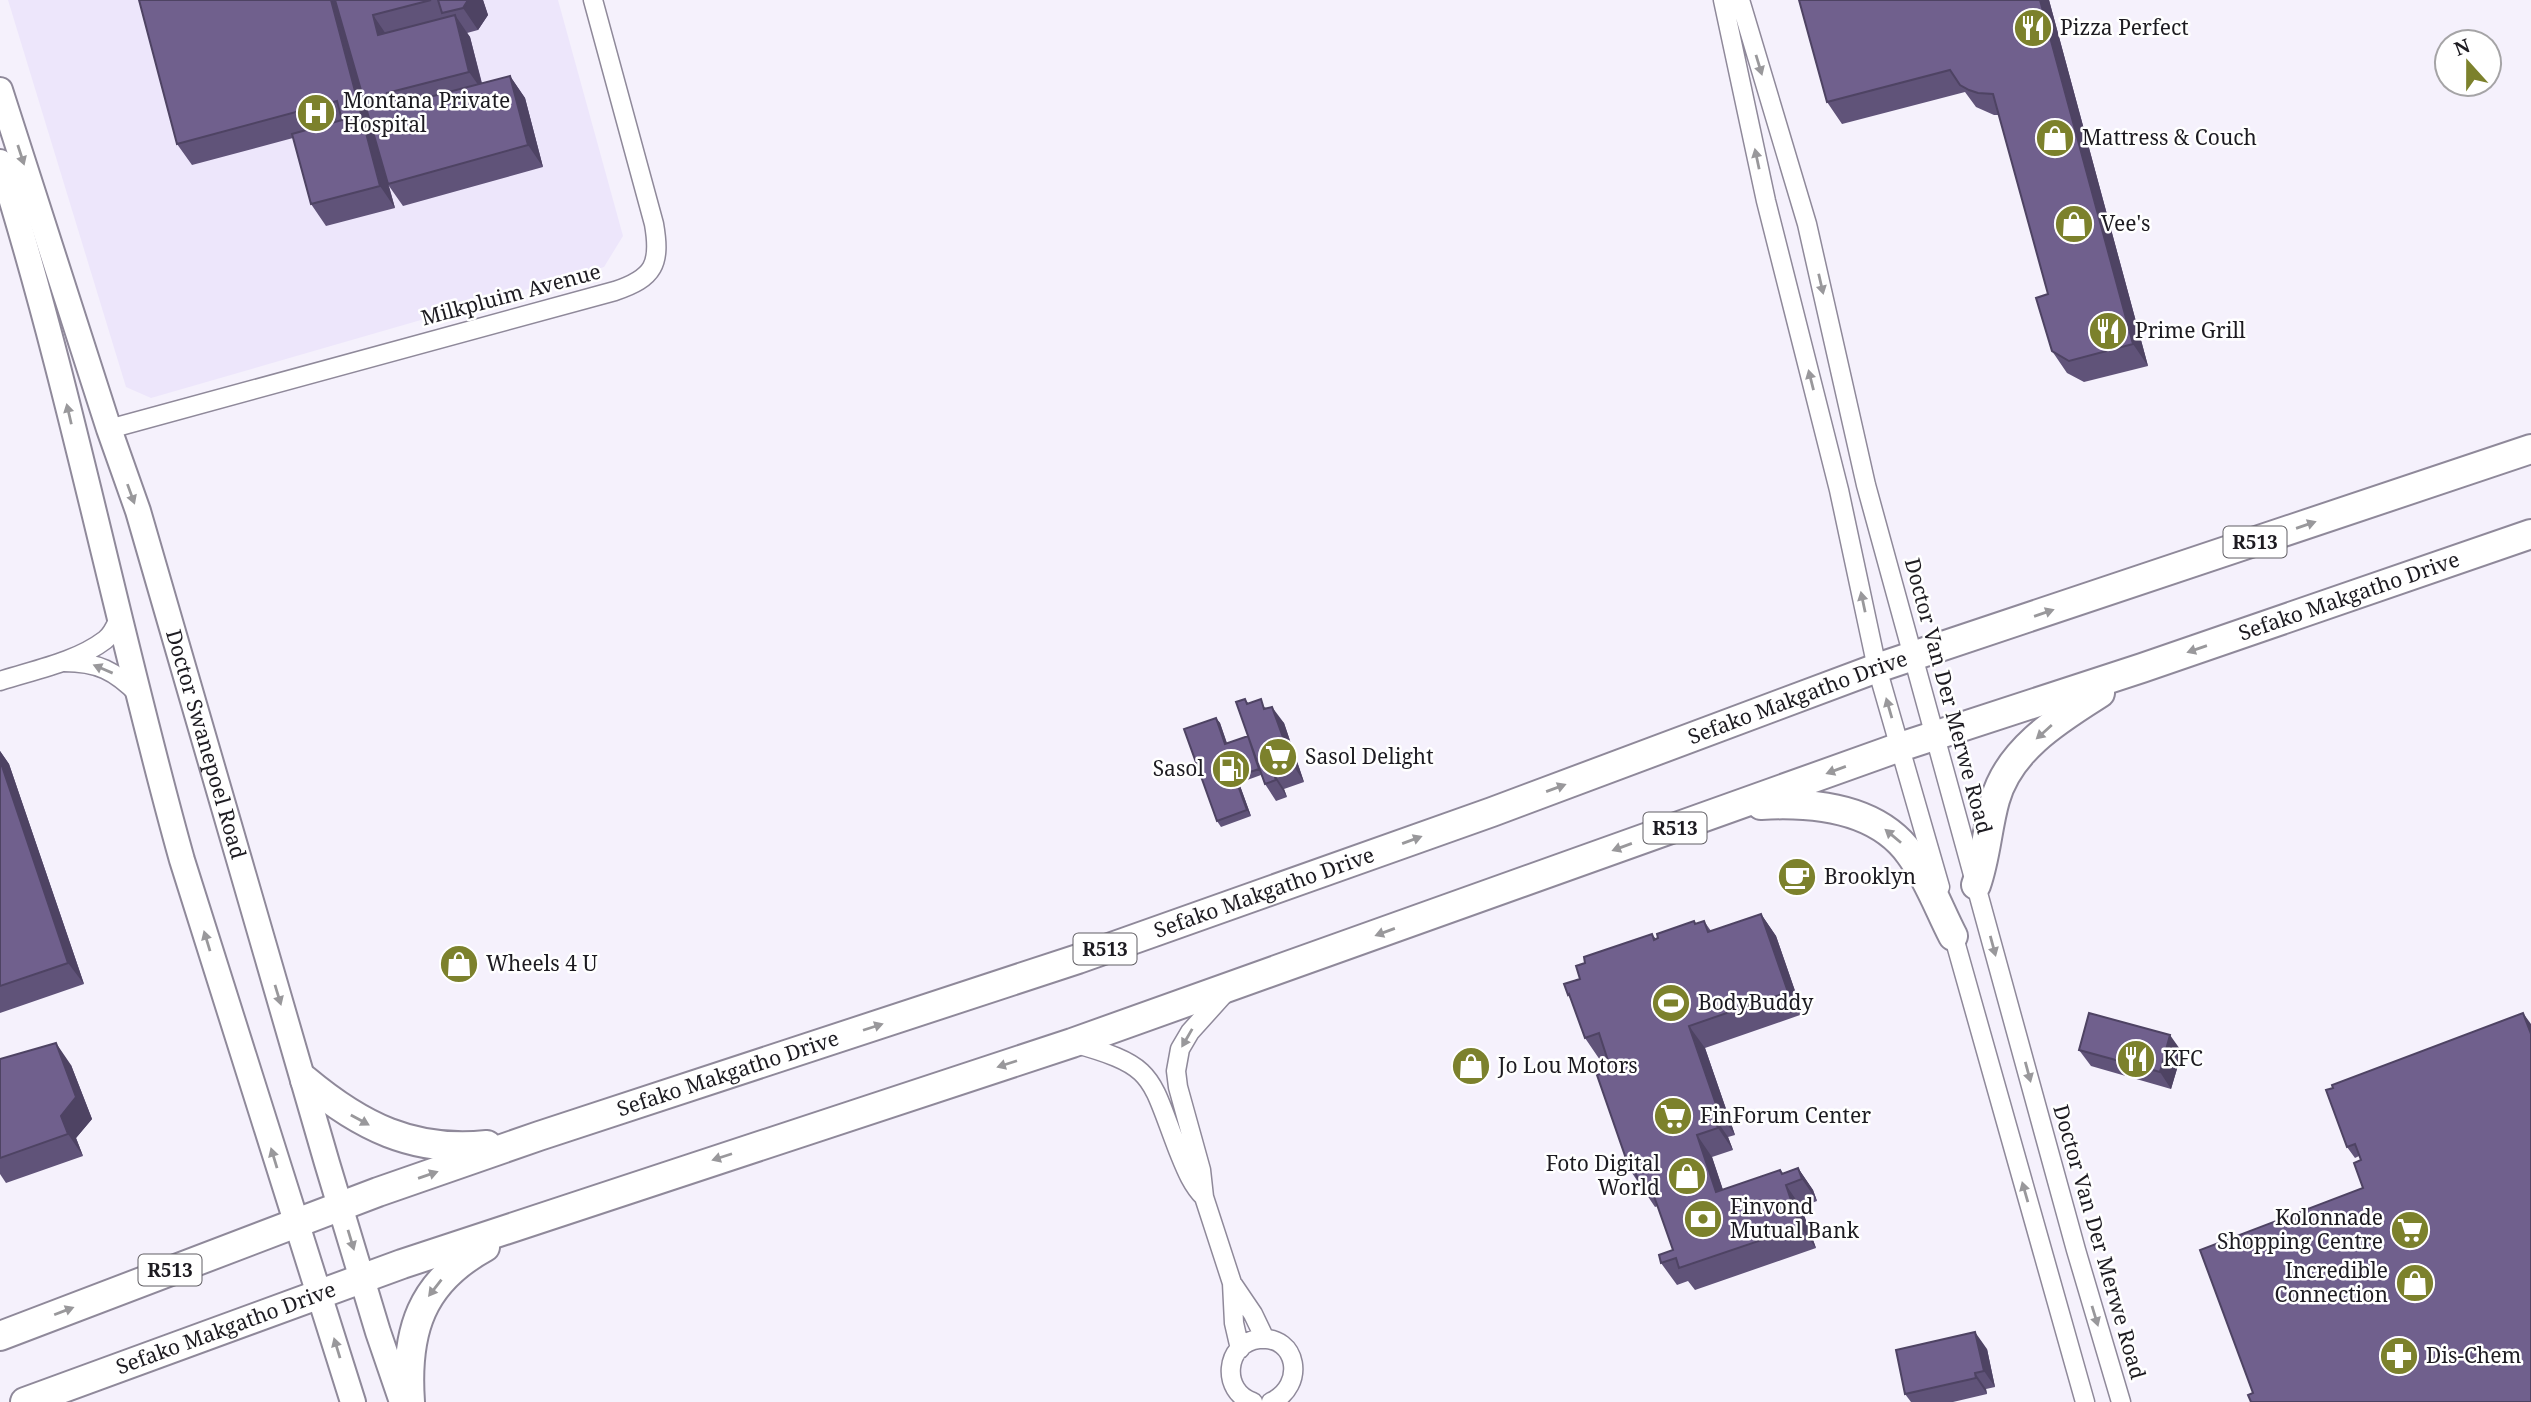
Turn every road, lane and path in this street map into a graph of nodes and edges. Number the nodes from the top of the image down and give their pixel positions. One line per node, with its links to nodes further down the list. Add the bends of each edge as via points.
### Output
1 (593, 0): 6 (street, Milkpluim Avenue, via 654,224 657,254 647,275 615,291)
2 (1723, 0): 12 (street, one-way to 2)
3 (1740, 0): 10 (street, Doctor Van Der Merwe Road, one-way to 10, via 1807,225 1866,485)
4 (0, 90): 6 (main road, Doctor Swanepoel Road, one-way to 6)
5 (0, 162): 9 (main road, one-way to 5, via 46,317)
6 (109, 429): 18 (main road, via 95,438 94,448 157,718); 24 (main road, Doctor Swanepoel Road, one-way to 24, via 138,511)
7 (2531, 449): 10 (main road, Sefako Makgatho Drive / R513, one-way to 7)
8 (2531, 534): 13 (main road, Sefako Makgatho Drive / R513, one-way to 13)
9 (120, 616): 11 (street, via 106,639); 15 (main road)
10 (1914, 656): 12 (main road, Sefako Makgatho Drive / R513); 16 (street, Doctor Van Der Merwe Road)
11 (61, 662): 14 (street); 15 (street, one-way to 11, via 105,668)
12 (1877, 668): 17 (street, one-way to 12); 25 (main road, Sefako Makgatho Drive / R513, one-way to 12, via 1078,959)
13 (2142, 668): 16 (main road, Sefako Makgatho Drive / R513); 20 (main road, one-way to 20, via 2056,721 2018,757 1997,794)
14 (0, 681)
15 (139, 694): 18 (main road)
16 (1936, 736): 17 (main road, Sefako Makgatho Drive / R513); 20 (street, Doctor Van Der Merwe Road)
17 (1900, 747): 19 (main road, Sefako Makgatho Drive / R513, one-way to 19); 21 (street)
18 (167, 807): 29 (main road, one-way to 18)
19 (1733, 807): 21 (main road, one-way to 19, via 1913,858 1884,829 1850,814 1809,805); 22 (main road, Sefako Makgatho Drive / R513, one-way to 22)
20 (1976, 885): 43 (street, Doctor Van Der Merwe Road, one-way to 43)
21 (1953, 936): 42 (street, one-way to 21)
22 (1231, 987): 23 (main road, Sefako Makgatho Drive / R513); 26 (street, one-way to 26, via 1190,1032 1177,1064 1178,1087)
23 (1072, 1043): 26 (street, via 1119,1057 1144,1073 1156,1089 1188,1175); 28 (main road, Sefako Makgatho Drive / R513, one-way to 28)
24 (305, 1080): 25 (main road, one-way to 25, via 333,1104 370,1125 424,1143 469,1147); 27 (main road, Doctor Swanepoel Road)
25 (539, 1136): 27 (main road, Sefako Makgatho Drive / R513, one-way to 25)
26 (1204, 1198): 31 (street)
27 (340, 1206): 29 (main road, Sefako Makgatho Drive / R513); 30 (main road, Doctor Swanepoel Road, one-way to 30)
28 (554, 1213): 30 (main road, Sefako Makgatho Drive / R513); 40 (main road, one-way to 40, via 471,1255 433,1290 414,1331)
29 (296, 1223): 32 (main road); 33 (main road, Sefako Makgatho Drive / R513, one-way to 29)
30 (362, 1278): 32 (main road, Sefako Makgatho Drive / R513); 39 (main road, Doctor Swanepoel Road)
31 (1232, 1283): 34 (street); 35 (street)
32 (319, 1294): 37 (main road, Sefako Makgatho Drive / R513); 38 (main road, one-way to 32)
33 (0, 1336)
34 (1265, 1339): 35 (street); 36 (street, via 1277,1343 1291,1357 1294,1372)
35 (1240, 1349): 41 (street, via 1231,1363 1231,1381 1240,1395)
36 (1281, 1399)
37 (25, 1402)
38 (353, 1402)
39 (402, 1402)
40 (410, 1402)
41 (1253, 1402)
42 (2085, 1402)
43 (2121, 1402)

